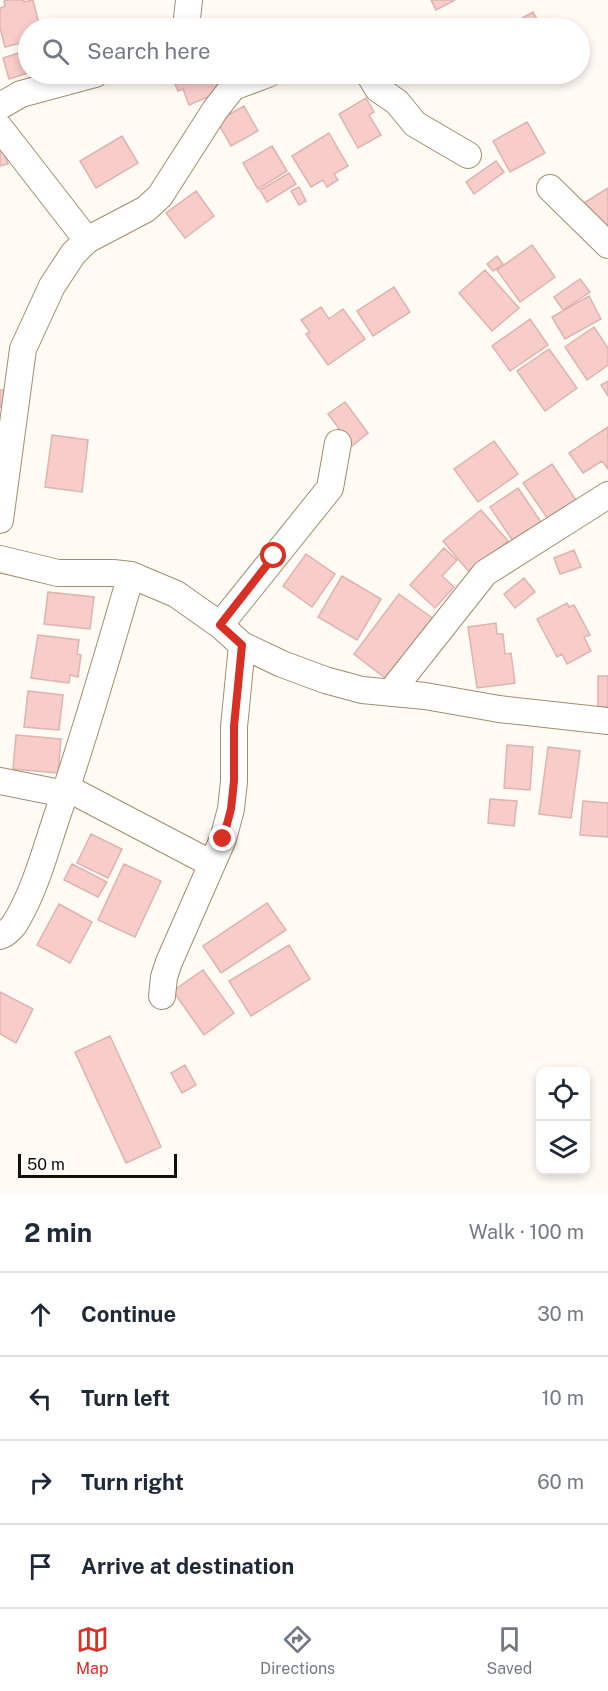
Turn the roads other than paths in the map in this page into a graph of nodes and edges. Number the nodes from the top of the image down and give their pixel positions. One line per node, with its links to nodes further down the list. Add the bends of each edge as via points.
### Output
1 (189, 0): 2 (street)
2 (187, 18)
3 (58, 84): 6 (street, via 21,94)
4 (241, 84): 10 (street, via 233,87 215,110 160,196 146,209)
5 (375, 84): 8 (street, via 415,124)
6 (0, 106)
7 (0, 128): 10 (street)
8 (468, 155)
9 (550, 188): 11 (street)
10 (87, 240): 14 (street, via 52,286 23,349)
11 (608, 245)
12 (338, 443): 17 (street, via 330,488)
13 (608, 495): 19 (street, via 485,573)
14 (0, 520)
15 (0, 560): 16 (street, via 58,573)
16 (131, 575): 17 (street, via 176,594); 22 (street)
17 (220, 625): 18 (street)
18 (242, 645): 19 (street, via 325,680); 23 (street, via 231,809)
19 (390, 693): 20 (street)
20 (608, 721)
21 (0, 781): 22 (street)
22 (66, 791): 23 (street); 24 (street, via 26,901 13,926)
23 (212, 864): 25 (street, via 169,962)
24 (0, 936)
25 (162, 996)

